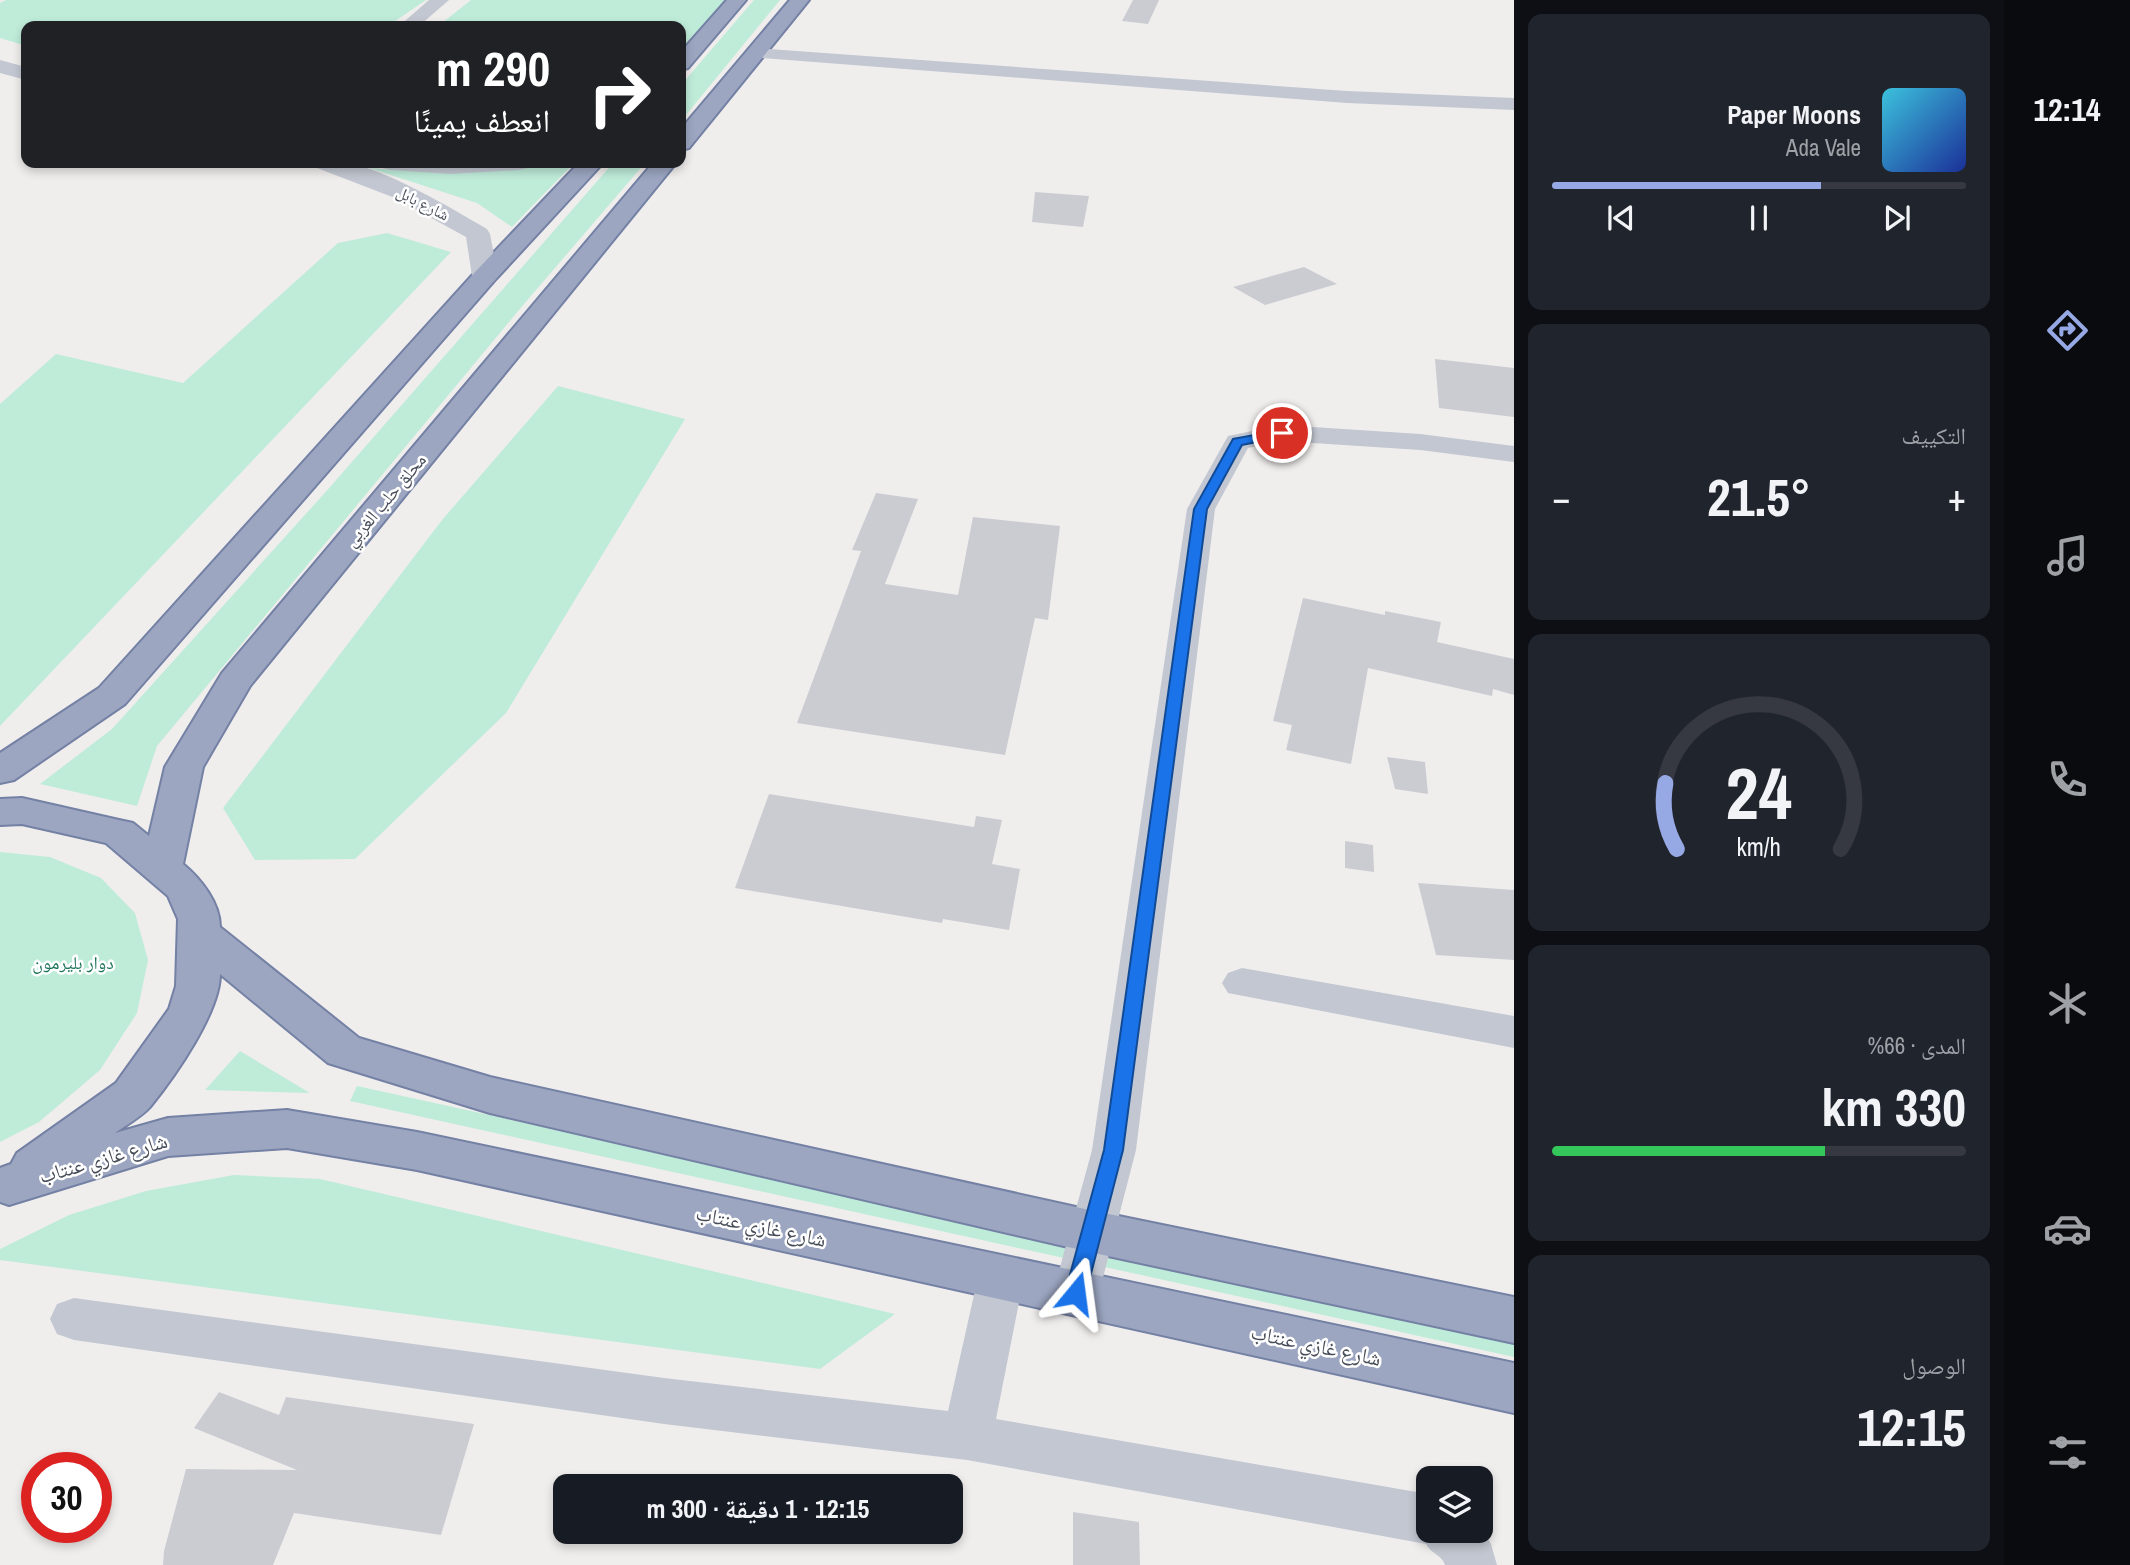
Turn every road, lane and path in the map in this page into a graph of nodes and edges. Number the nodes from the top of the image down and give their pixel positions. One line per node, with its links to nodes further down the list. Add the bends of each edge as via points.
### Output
1 (440, 0): 4 (street)
2 (737, 0): 8 (highway)
3 (800, 0): 6 (highway)
4 (414, 21)
5 (0, 49): 7 (street)
6 (756, 53): 11 (street, via 1347,97); 12 (highway)
7 (21, 55)
8 (686, 58)
9 (0, 66): 10 (street)
10 (21, 72)
11 (1514, 104)
12 (686, 138)
13 (352, 168): 16 (street, شارع بابل, via 426,202 478,234)
14 (587, 168): 16 (highway)
15 (661, 168): 20 (highway, محلق حلب الغربي, via 235,681 184,766)
16 (485, 276): 18 (highway, via 112,696)
17 (1514, 454): 25 (street, via 1282,433 1238,442 1201,509 1114,1150)
18 (0, 771)
19 (0, 812): 20 (highway, via 22,811 119,832)
20 (162, 868): 21 (highway, via 186,888 199,919)
21 (199, 933): 24 (highway, via 198,986 189,1013 132,1096); 25 (highway, via 344,1051 490,1095)
22 (1242, 983): 23 (street)
23 (1514, 1032)
24 (4, 1187): 26 (highway, شارع غازي عنتاب, via 168,1137 287,1129 417,1151)
25 (1094, 1232): 27 (street); 29 (highway)
26 (1001, 1277): 27 (highway, شارع غازي عنتاب); 31 (street)
27 (1076, 1293): 30 (highway, شارع غازي عنتاب)
28 (74, 1319): 31 (street, via 664,1401)
29 (1514, 1320)
30 (1514, 1388)
31 (967, 1437): 32 (street)
32 (1416, 1517)
33 (1462, 1543): 34 (street)
34 (1471, 1565)

